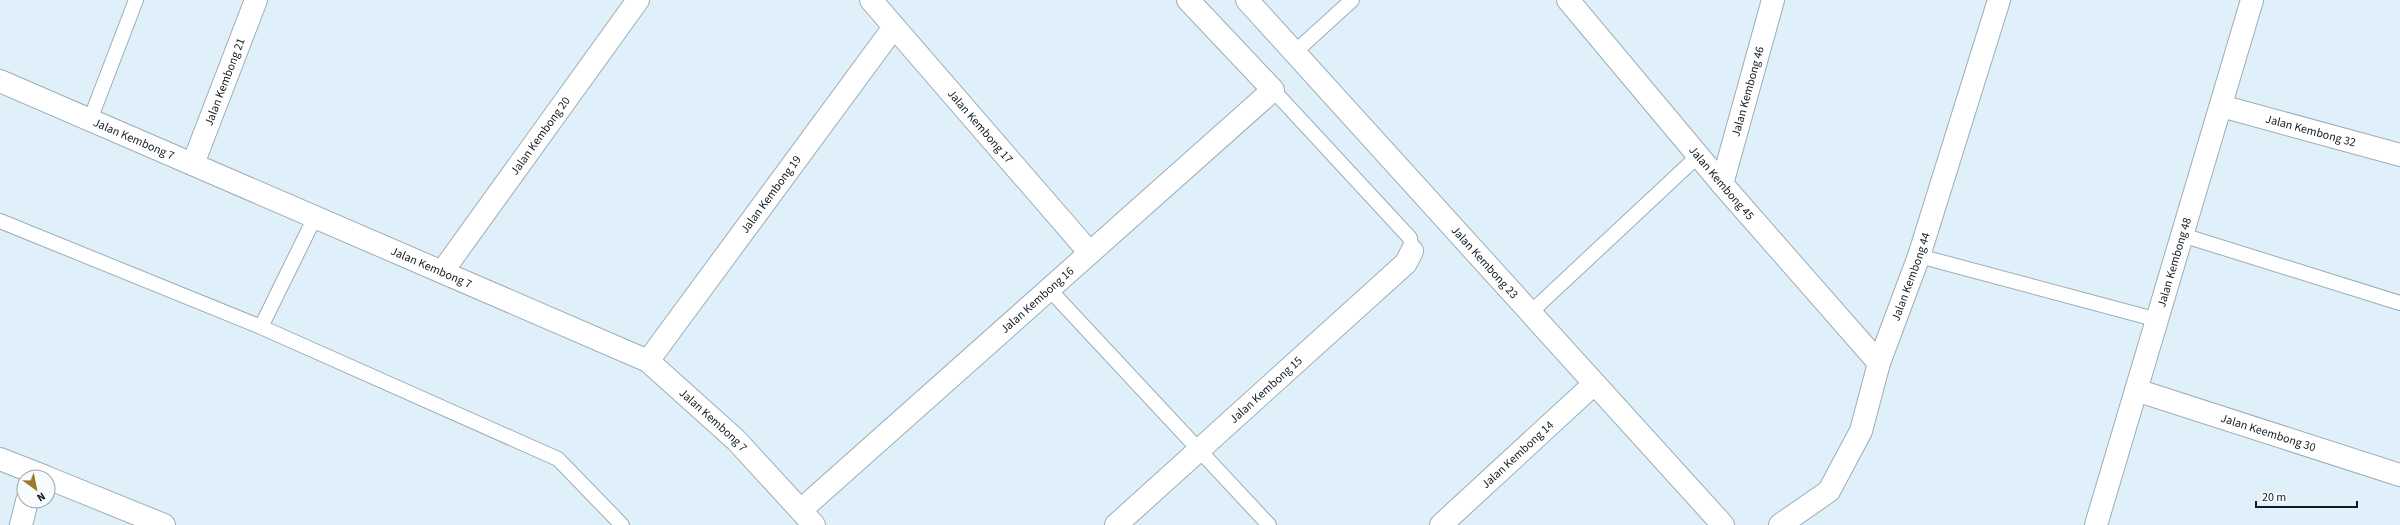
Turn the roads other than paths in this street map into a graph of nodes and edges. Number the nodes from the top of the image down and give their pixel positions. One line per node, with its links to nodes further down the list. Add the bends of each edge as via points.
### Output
1 (136, 0): 17 (lane)
2 (256, 0): 20 (street, Jalan Kembong 21)
3 (638, 0): 28 (street, Jalan Kembong 20)
4 (1188, 0): 15 (street)
5 (1248, 0): 13 (street, Jalan Kembong 23)
6 (1352, 0): 13 (lane)
7 (1568, 0): 18 (street, Jalan Kembong 45)
8 (1773, 0): 21 (street, Jalan Kembong 46)
9 (1999, 0): 27 (street, Jalan Kembong 44)
10 (2252, 0): 16 (street, Jalan Kembong 48)
11 (875, 1): 12 (street, Jalan Kembong 17)
12 (894, 27): 26 (street, Jalan Kembong 17); 34 (street, Jalan Kembong 19)
13 (1295, 52): 31 (street, Jalan Kembong 23)
14 (0, 81): 17 (street, Jalan Kembong 7)
15 (1273, 90): 25 (lane, via 1410,238); 26 (street, Jalan Kembong 16)
16 (2221, 106): 19 (street, Jalan Kembong 32); 24 (street, Jalan Kembong 48)
17 (90, 120): 20 (street, Jalan Kembong 7)
18 (1698, 155): 21 (street, Jalan Kembong 45); 31 (lane)
19 (2400, 155)
20 (193, 164): 22 (street, Jalan Kembong 7)
21 (1722, 184): 35 (street, Jalan Kembong 45)
22 (315, 217): 28 (street, Jalan Kembong 7); 33 (lane)
23 (0, 221): 33 (lane)
24 (2182, 235): 30 (lane); 32 (street, Jalan Kembong 48)
25 (1412, 251): 38 (street, Jalan Kembong 15, via 1406,263)
26 (1090, 253): 29 (street, Jalan Kembong 16)
27 (1918, 256): 32 (lane); 35 (street, Jalan Kembong 44)
28 (442, 272): 34 (street, Jalan Kembong 7)
29 (1049, 289): 38 (lane); 44 (street, Jalan Kembong 16)
30 (2400, 303)
31 (1530, 312): 36 (street, Jalan Kembong 23)
32 (2158, 320): 37 (street, Jalan Kembong 48)
33 (261, 327): 47 (lane, via 558,459)
34 (648, 361): 44 (street, Jalan Kembong 7, via 736,440)
35 (1879, 363): 52 (street, Jalan Kembong 44, via 1861,431 1828,491)
36 (1594, 384): 50 (street, Jalan Kembong 14); 51 (street, Jalan Kembong 23)
37 (2136, 390): 41 (street, Jalan Keembong 30); 53 (street, Jalan Kembong 48)
38 (1199, 450): 48 (street, Jalan Kembong 15); 49 (lane)
39 (0, 459): 40 (street)
40 (24, 469)
41 (2400, 475)
42 (56, 482): 46 (street)
43 (25, 509): 45 (street)
44 (807, 517)
45 (21, 525)
46 (164, 525)
47 (622, 525)
48 (1116, 525)
49 (1269, 525)
50 (1441, 525)
51 (1723, 525)
52 (1780, 525)
53 (2096, 525)

